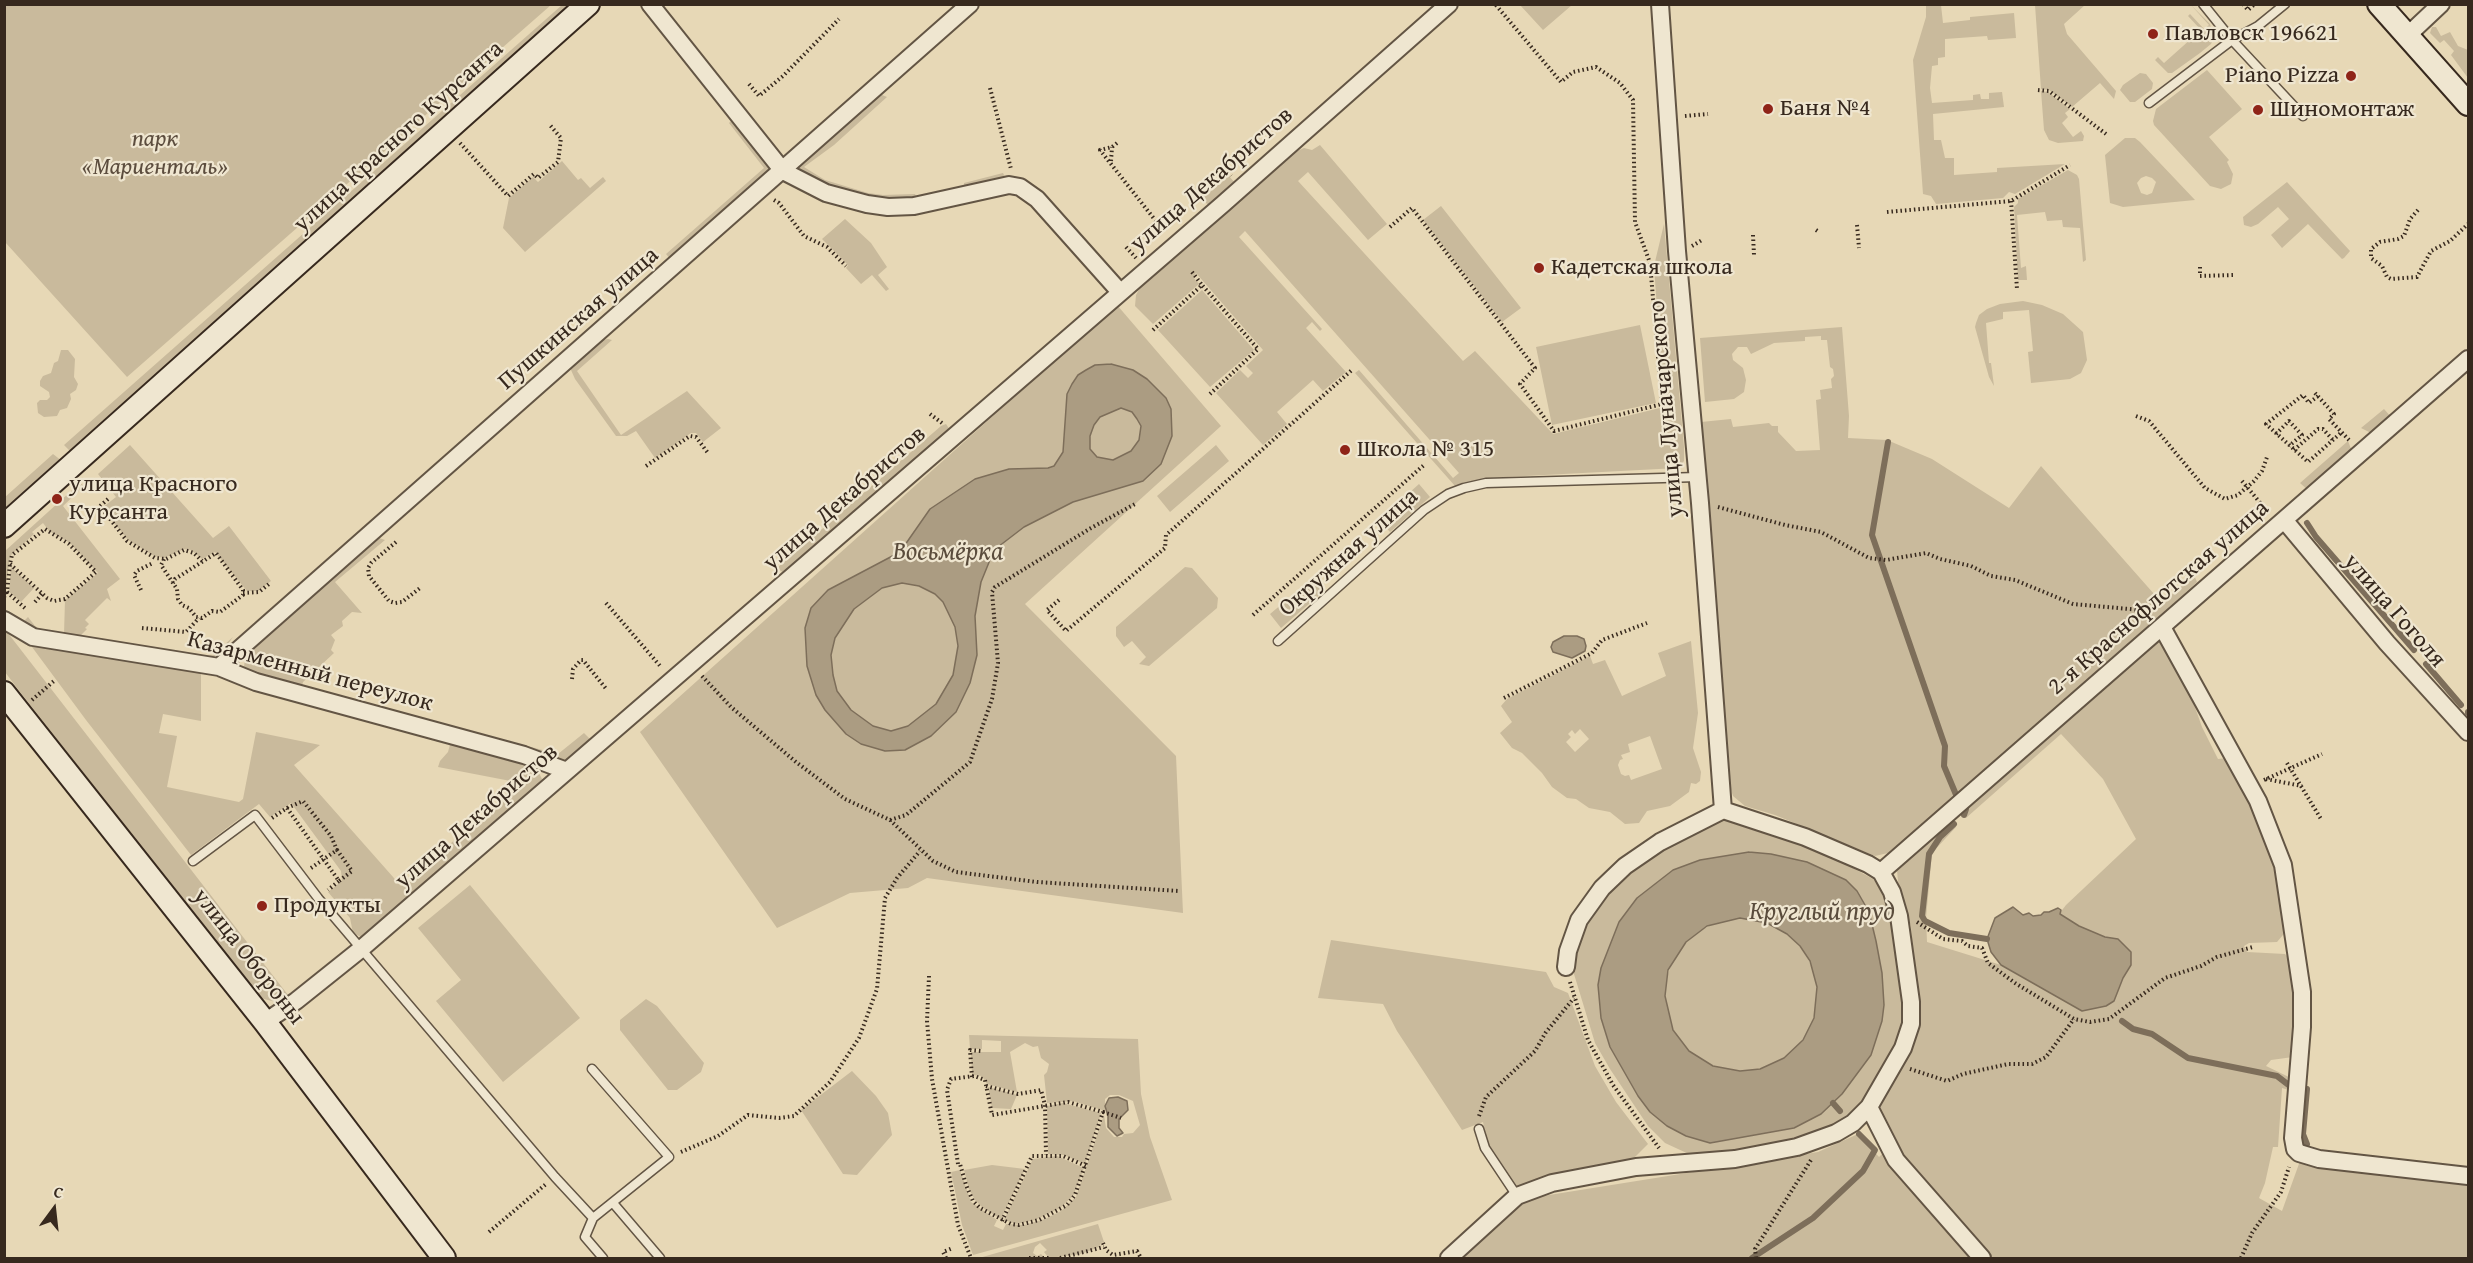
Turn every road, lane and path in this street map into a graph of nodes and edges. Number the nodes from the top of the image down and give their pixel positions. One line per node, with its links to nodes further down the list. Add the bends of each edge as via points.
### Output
1 (588, 4): 80 (street, улица Красного Курсанта)
2 (650, 4): 31 (street)
3 (970, 4): 31 (street, Пушкинская улица)
4 (1449, 4): 54 (street, улица Декабристов)
5 (1495, 4): 41 (path, via 1561,82 1573,72 1596,68 1620,83 1632,100 1635,222 1650,263 1662,404 1554,431 1520,384 1535,368 1412,208)
6 (1660, 4): 23 (street, улица Луначарского)
7 (2204, 4): 15 (lane)
8 (2243, 4): 9 (path, via 2248,10)
9 (2255, 4)
10 (2285, 4): 15 (lane, via 2258,26)
11 (2379, 4): 14 (street)
12 (2441, 4): 14 (street)
13 (839, 19): 16 (path, via 759,96)
14 (2407, 36): 20 (street)
15 (2232, 40): 19 (lane); 22 (lane)
16 (749, 84)
17 (990, 88): 34 (path)
18 (2038, 90): 25 (path, via 2049,90)
19 (2149, 103)
20 (2469, 104)
21 (1708, 114): 23 (path)
22 (2303, 116)
23 (1669, 117): 72 (street, улица Луначарского, via 1676,242)
24 (549, 124): 27 (path, via 561,138 558,162 538,178 534,174 507,196)
25 (2106, 134)
26 (1117, 143): 28 (path)
27 (462, 145)
28 (1112, 147): 29 (path); 29 (path, via 1100,150)
29 (1110, 162): 42 (path, via 1159,225)
30 (2070, 165): 36 (path)
31 (783, 171): 34 (street, via 826,193 888,207 914,206); 108 (street, Пушкинская улица)
32 (1230, 174): 33 (path, via 1223,166)
33 (1204, 182)
34 (1015, 186): 54 (street, via 1037,199)
35 (771, 198): 48 (path, via 804,236 827,247)
36 (2011, 201): 38 (path); 53 (path)
37 (2418, 210): 39 (path, via 2404,236 2379,242 2371,249 2371,258 2389,278 2417,277 2431,251)
38 (1887, 212)
39 (2469, 224)
40 (1857, 225): 45 (path)
41 (1390, 226)
42 (1167, 229)
43 (1753, 235): 46 (path)
44 (1126, 247): 47 (path)
45 (1860, 249)
46 (1754, 255)
47 (1135, 256)
48 (846, 266)
49 (2200, 267): 51 (path, via 2200,276)
50 (1192, 272): 52 (path)
51 (2234, 275)
52 (1202, 285): 55 (path); 58 (path, via 1258,350)
53 (2017, 289)
54 (1120, 292): 106 (street, улица Декабристов)
55 (1153, 330)
56 (2469, 359): 79 (street, 2-я Краснофлотская улица)
57 (1352, 370): 95 (path, via 1166,535 1165,548 1066,631 1047,610)
58 (1210, 394)
59 (930, 414): 61 (path)
60 (2136, 416): 74 (path, via 2149,421 2215,495 2230,498)
61 (944, 423)
62 (2342, 432): 63 (path, via 2329,418 2334,414 2316,394 2309,403 2303,395 2266,424); 64 (path); 65 (path)
63 (2276, 434): 66 (path); 66 (path, via 2289,421 2302,435)
64 (2333, 440): 67 (path, via 2307,462); 67 (path, via 2318,429)
65 (2349, 440)
66 (2289, 446): 67 (path)
67 (2294, 450)
68 (708, 453): 71 (path, via 696,437 690,436)
69 (2267, 457): 74 (path, via 2262,471)
70 (1424, 465): 99 (path)
71 (646, 466)
72 (1698, 477): 76 (street, улица Луначарского); 105 (lane, Окружная улица, via 1486,483 1448,494 1424,510)
73 (2242, 482): 74 (path)
74 (2247, 488): 78 (path)
75 (108, 499): 83 (path, via 100,506 127,541)
76 (1700, 503): 103 (path, via 1821,532 1869,558 1886,560 1926,553 1991,576 2015,580 2073,604 2154,611); 124 (street, улица Луначарского)
77 (1135, 504): 126 (path, via 995,587 992,592 998,663 992,699 970,762 906,815)
78 (2268, 511)
79 (2285, 521): 103 (street, 2-я Краснофлотская улица); 117 (street, улица Гоголя, via 2386,643)
80 (4, 526)
81 (396, 542): 89 (path, via 371,563 369,576 395,603)
82 (164, 559): 83 (path); 84 (path, via 184,550); 86 (path)
83 (154, 560): 86 (path); 90 (path, via 134,575)
84 (202, 561): 87 (path); 92 (path, via 216,553)
85 (10, 564): 91 (path); 93 (path); 93 (path, via 12,555 45,530 69,544 96,573 65,599 54,601)
86 (161, 565): 87 (path)
87 (173, 583): 100 (path, via 182,605)
88 (269, 585): 92 (path, via 259,592)
89 (420, 588)
90 (141, 590)
91 (7, 592): 94 (path); 98 (path)
92 (243, 593): 100 (path, via 242,598 220,612 212,611)
93 (42, 594): 96 (path)
94 (4, 597)
95 (1059, 600)
96 (35, 602)
97 (606, 603): 109 (path)
98 (27, 610)
99 (1253, 615)
100 (199, 618): 104 (path, via 186,632)
101 (4, 620): 108 (street, Казарменный переулок, via 33,637)
102 (1647, 622): 115 (path, via 1602,640 1592,653)
103 (2167, 623): 132 (street, 2-я Краснофлотская улица); 156 (street, via 2258,801 2283,865 2302,992)
104 (142, 628)
105 (1278, 641)
106 (691, 664): 121 (street, улица Декабристов); 126 (path, via 731,707 796,762 845,799)
107 (326, 666): 112 (path)
108 (219, 667): 121 (street, Казарменный переулок, via 256,682 524,755)
109 (662, 668)
110 (572, 679): 113 (path, via 573,669 583,660)
111 (54, 681): 116 (path)
112 (306, 683)
113 (607, 690)
114 (4, 693): 144 (street, улица Обороны)
115 (1504, 698)
116 (30, 703)
117 (2469, 732)
118 (2322, 754): 120 (path)
119 (2287, 763): 120 (path)
120 (2291, 767): 122 (path); 122 (path, via 2264,780)
121 (567, 771): 139 (street, улица Декабристов)
122 (2302, 786): 125 (path)
123 (287, 808): 127 (path); 128 (path, via 303,801); 130 (path)
124 (1723, 810): 132 (street, via 1805,837); 140 (street, via 1660,842 1602,888 1579,920)
125 (2321, 819)
126 (890, 820): 129 (path)
127 (263, 825): 131 (lane, via 255,815); 133 (lane)
128 (336, 850): 130 (path); 134 (path, via 352,871)
129 (920, 851): 135 (path, via 956,872 1037,882); 158 (path, via 885,898 877,989 859,1038 830,1082 794,1116 748,1115 718,1136)
130 (324, 859): 133 (path); 134 (path)
131 (193, 861)
132 (1881, 872): 137 (street)
133 (301, 875): 136 (lane)
134 (339, 881): 136 (path)
135 (1179, 891)
136 (318, 898): 139 (lane)
137 (1899, 916): 143 (path, via 1923,924 1943,939 1982,948 1988,963); 146 (street, via 1911,1024)
138 (2253, 947): 143 (path, via 2165,978 2109,1019)
139 (362, 950): 144 (street, улица Декабристов); 162 (lane)
140 (1566, 967): 142 (path)
141 (929, 976): 175 (path, via 927,1021 932,1078 958,1225)
142 (1574, 998): 154 (path, via 1535,1051 1486,1097); 159 (path, via 1588,1040 1613,1085 1661,1152)
143 (2074, 1019): 146 (path, via 2046,1057 2032,1064 2008,1064 1947,1081)
144 (265, 1022): 171 (street, улица Обороны)
145 (981, 1051): 148 (path, via 970,1050)
146 (1896, 1061): 151 (street)
147 (592, 1069): 158 (lane)
148 (972, 1077): 149 (path, via 985,1080); 166 (path, via 951,1079 947,1090 959,1164 973,1201)
149 (986, 1086): 150 (path, via 1018,1094 1041,1090); 150 (path, via 992,1115)
150 (1045, 1105): 152 (path, via 1068,1102); 157 (path)
151 (1869, 1107): 155 (street, via 1853,1123); 182 (street, via 1896,1160)
152 (1104, 1112): 153 (path); 160 (path)
153 (1120, 1117)
154 (1479, 1129): 163 (lane, via 1485,1148)
155 (1817, 1140): 159 (street, via 1735,1159); 181 (path, via 1818,1149 1755,1249)
156 (2295, 1149): 161 (street, via 2328,1160); 183 (path, via 2281,1192 2252,1233)
157 (1046, 1155): 160 (path, via 1063,1156); 166 (path, via 1032,1156)
158 (669, 1157): 164 (lane)
159 (1664, 1164): 163 (street, via 1552,1183)
160 (1086, 1166): 166 (path, via 1076,1195 1067,1205 1026,1224)
161 (2469, 1176)
162 (555, 1177): 165 (lane); 167 (path)
163 (1518, 1196): 180 (street)
164 (614, 1203): 165 (lane); 173 (lane)
165 (593, 1218): 172 (lane, via 585,1237)
166 (1002, 1221)
167 (489, 1232)
168 (953, 1248): 174 (path, via 944,1252)
169 (1042, 1253): 177 (path)
170 (1110, 1256): 178 (path, via 1104,1245 1078,1256); 179 (path, via 1137,1251)
171 (444, 1258)
172 (603, 1258)
173 (660, 1258)
174 (946, 1258)
175 (971, 1258)
176 (1029, 1258): 177 (path)
177 (1048, 1258)
178 (1060, 1258)
179 (1141, 1258)
180 (1449, 1258)
181 (1756, 1258)
182 (1982, 1258)
183 (2241, 1258)

